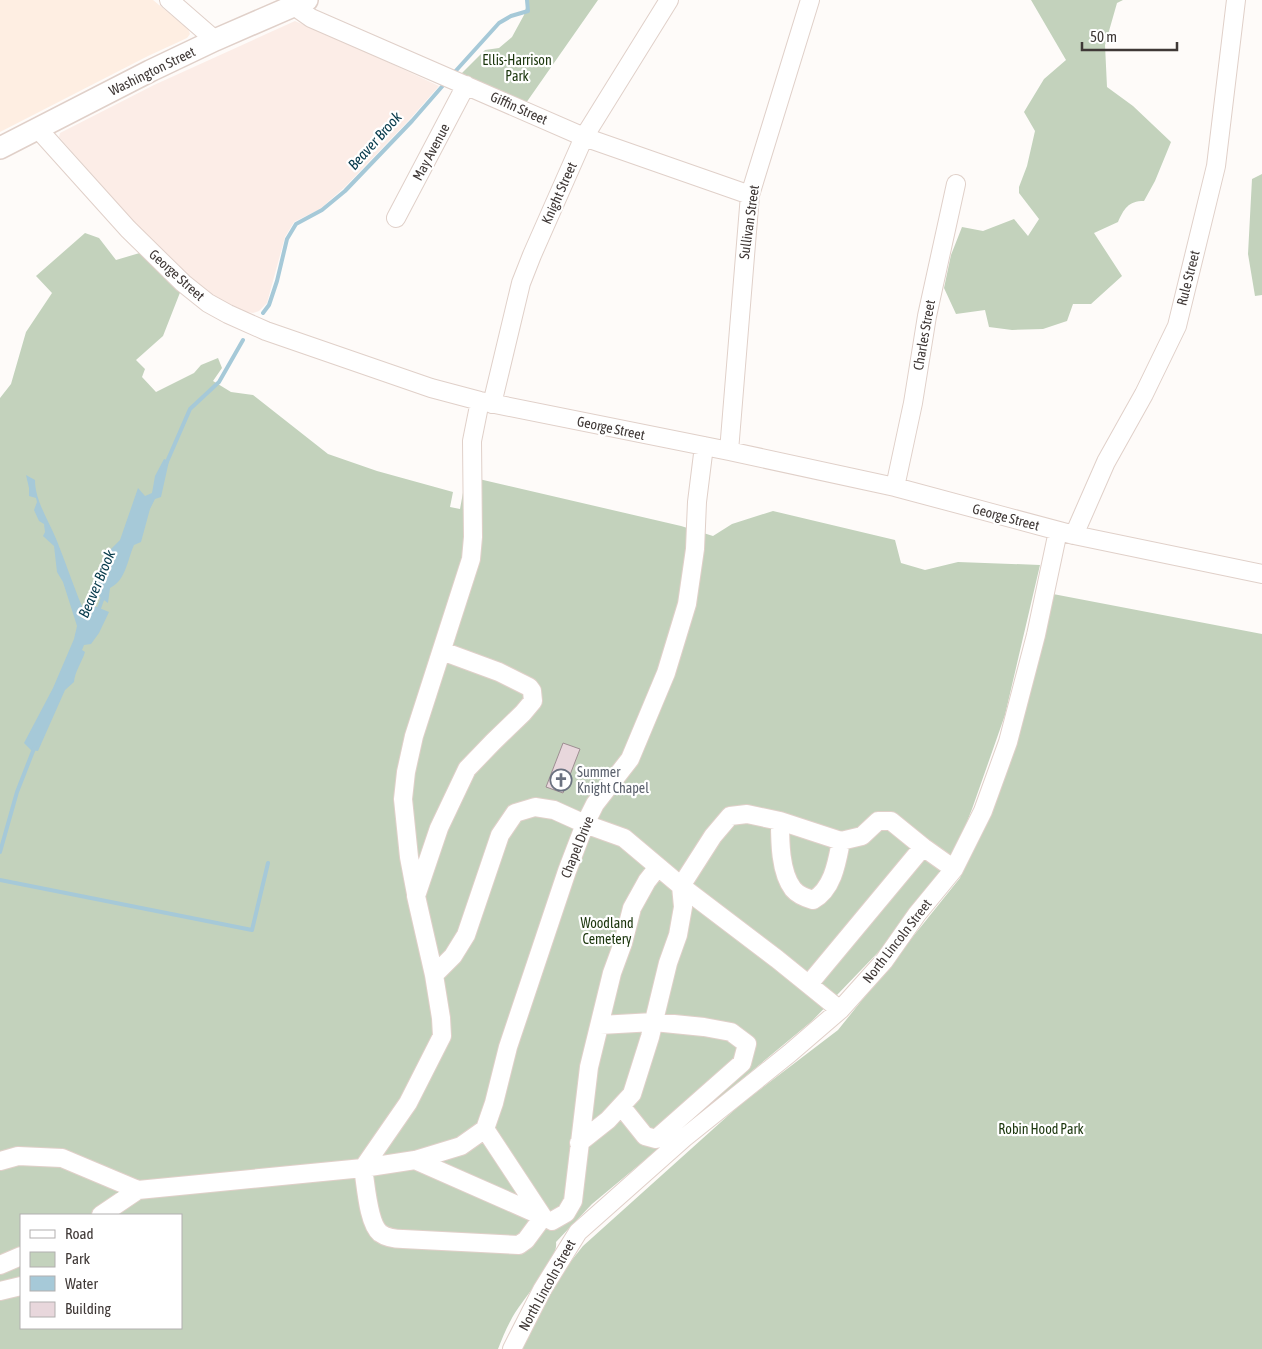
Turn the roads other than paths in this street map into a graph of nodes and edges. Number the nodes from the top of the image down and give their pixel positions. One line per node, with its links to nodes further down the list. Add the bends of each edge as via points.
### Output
1 (169, 0): 6 (street)
2 (669, 0): 9 (street, Knight Street)
3 (810, 0): 12 (street, Sullivan Street)
4 (1236, 0): 18 (street, Rule Street, via 1216,166 1177,326 1144,394)
5 (300, 3): 6 (main road, Washington Street); 7 (street, Giffin Street, via 311,18)
6 (215, 40): 8 (main road, Washington Street)
7 (454, 81): 9 (street, Giffin Street); 13 (street, May Avenue)
8 (38, 129): 10 (main road, Washington Street); 14 (street, George Street, via 128,229 208,303 290,339 431,388)
9 (584, 137): 12 (street, Giffin Street); 14 (street, Knight Street, via 521,283)
10 (0, 148)
11 (956, 184): 17 (street, Charles Street, via 927,316)
12 (750, 195): 16 (street, Sullivan Street)
13 (396, 218)
14 (486, 403): 15 (street, George Street); 20 (street, Knight Street, via 472,441 471,559)
15 (704, 446): 16 (street, George Street); 22 (street, Chapel Drive, via 687,604 666,673 630,759 595,804)
16 (729, 451): 17 (street, George Street)
17 (896, 487): 18 (street, George Street)
18 (1066, 533): 19 (street, George Street); 26 (street, North Lincoln Street, via 1008,742 983,811)
19 (1262, 574)
20 (442, 651): 28 (street, Knight Street, via 414,736 402,799); 28 (street, via 529,687 533,701 467,769 439,828)
21 (780, 821): 23 (street); 23 (street, via 780,850 787,876 793,889 803,897 813,900 823,894 837,862); 27 (street, via 747,814 730,816)
22 (585, 824): 25 (street, via 624,838); 29 (street, via 544,808 535,807 515,814 500,835 466,935 453,956); 35 (street, Chapel Drive, via 566,871 511,1037)
23 (841, 841): 24 (street, via 862,836 878,821 891,822)
24 (923, 847): 26 (street); 30 (street)
25 (658, 867): 27 (street); 33 (street, via 632,908)
26 (954, 869): 31 (street, North Lincoln Street, via 884,961)
27 (681, 886): 30 (street); 32 (street, via 683,907 678,935)
28 (416, 896): 29 (street, Knight Street)
29 (434, 975): 39 (street, Knight Street, via 442,1036 408,1103)
30 (809, 984): 31 (street)
31 (840, 1010): 43 (street, North Lincoln Street, via 684,1138)
32 (654, 1022): 33 (street); 34 (street, via 632,1094); 34 (street, via 731,1032 746,1044 742,1063 656,1139 645,1136)
33 (600, 1025): 36 (street, via 589,1067)
34 (621, 1106): 36 (street)
35 (485, 1129): 37 (street, via 461,1146); 42 (street)
36 (579, 1143): 42 (street, via 573,1201 566,1213)
37 (415, 1160): 39 (street); 42 (street)
38 (0, 1161): 40 (street, via 18,1156 62,1158)
39 (364, 1168): 40 (street); 42 (street, via 374,1226 389,1238 519,1245)
40 (138, 1190): 41 (street)
41 (103, 1214)
42 (548, 1219): 43 (street)
43 (578, 1232): 48 (street, North Lincoln Street, via 542,1290)
44 (20, 1256): 45 (street)
45 (0, 1265)
46 (20, 1286): 47 (street)
47 (0, 1291)
48 (512, 1349)

